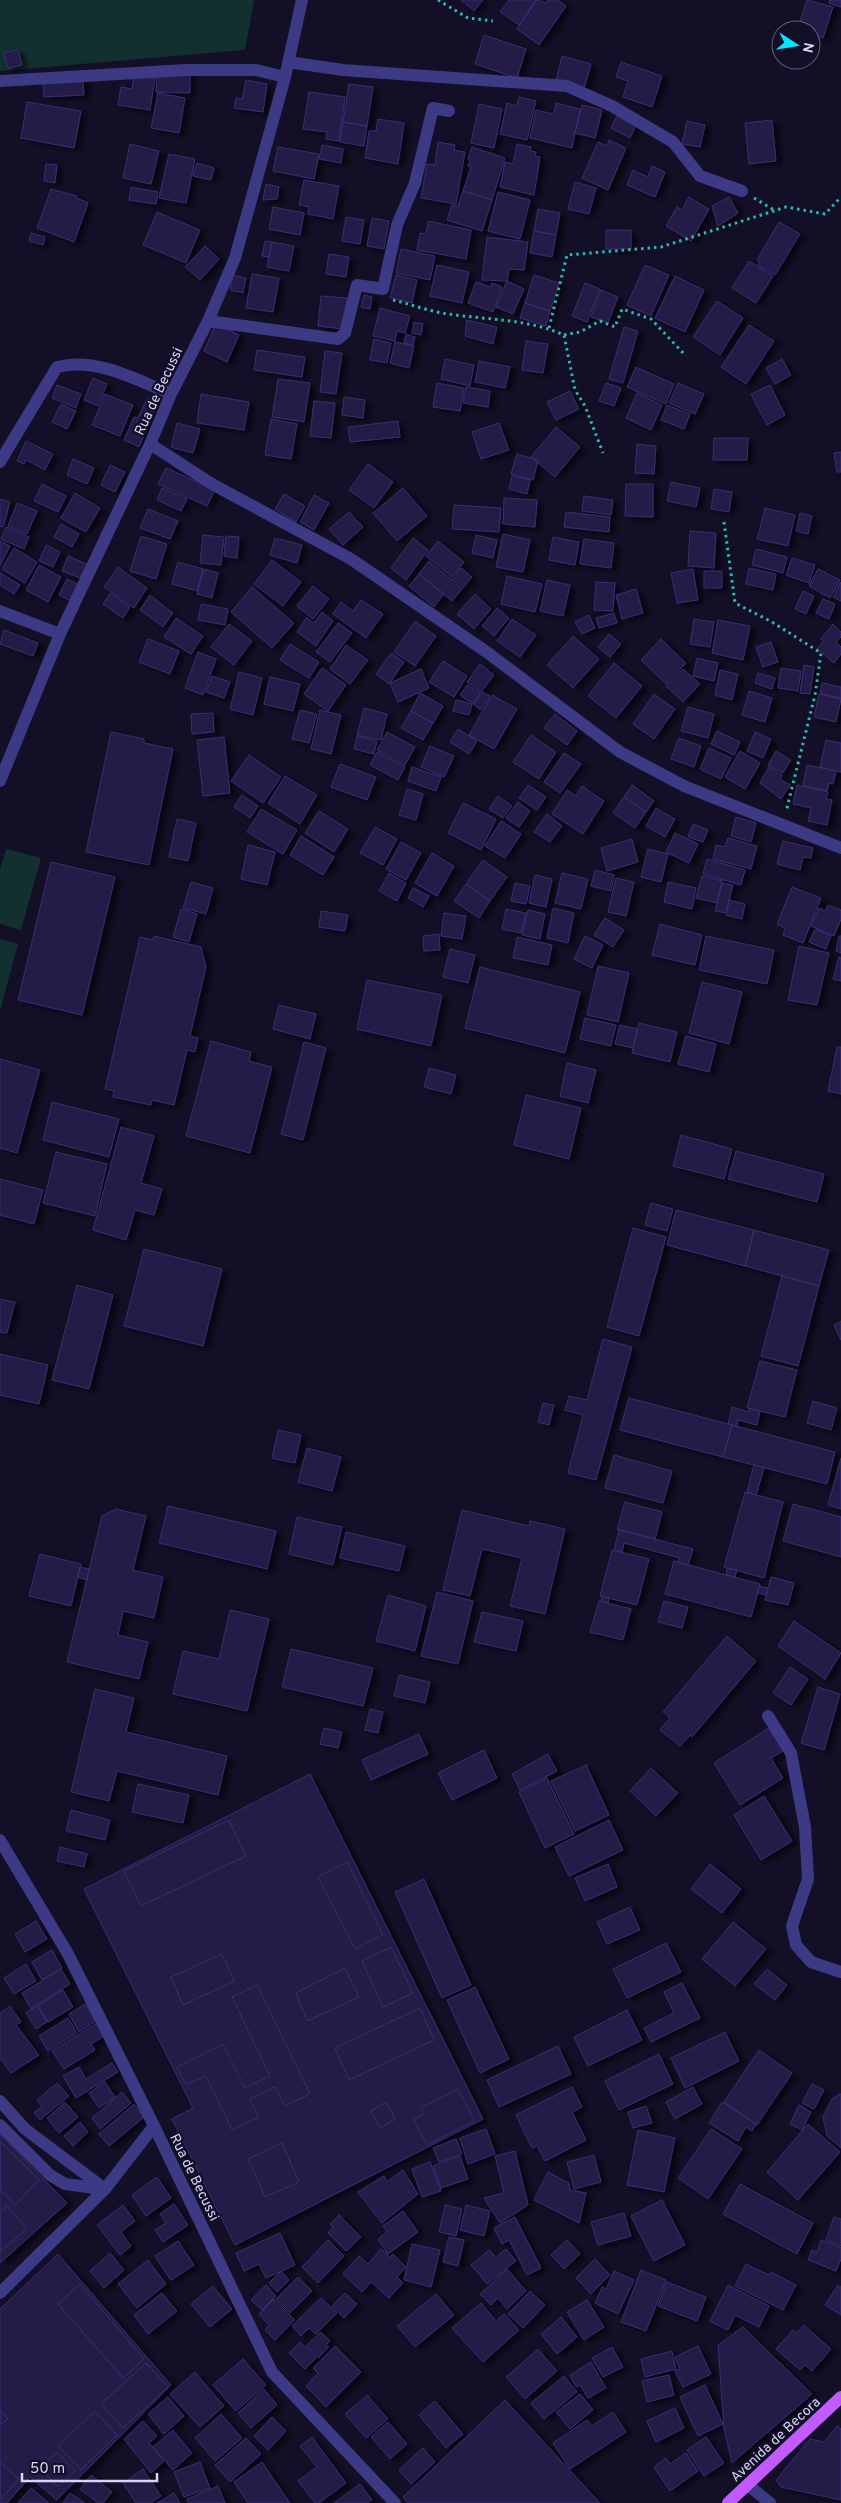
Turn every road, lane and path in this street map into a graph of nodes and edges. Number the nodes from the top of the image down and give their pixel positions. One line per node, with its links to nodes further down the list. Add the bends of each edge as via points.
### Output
1 (302, 0): 4 (street, Rua de Becussi)
2 (438, 0): 3 (path, via 468,18)
3 (493, 21)
4 (288, 62): 5 (street, Rua de Becussi); 8 (street, via 343,70 567,86 612,106 673,142 700,176)
5 (285, 77): 6 (street, via 256,70 186,70); 12 (street, Rua de Becussi, via 235,258)
6 (0, 81)
7 (449, 112): 11 (street, via 434,108 416,183 397,225)
8 (742, 191): 10 (path)
9 (841, 197): 10 (path, via 825,214 786,207)
10 (774, 211): 13 (path, via 661,247 567,255)
11 (382, 289): 12 (street, via 357,285 345,333 338,339); 13 (path, via 390,299 442,312)
12 (208, 321): 16 (street, Rua de Becussi)
13 (549, 328): 14 (path)
14 (564, 335): 15 (path, via 580,332 600,321 615,327 622,309 651,319); 18 (path, via 575,390 585,406)
15 (686, 356)
16 (171, 394): 17 (street, Rua de Becussi); 19 (street, via 102,367 73,363 57,367)
17 (150, 444): 23 (street, Rua de Becussi); 25 (street, via 212,484 350,559 488,653 620,752 684,786)
18 (603, 453)
19 (0, 462)
20 (724, 522): 25 (path, via 735,603 821,653 815,695)
21 (0, 602): 22 (street)
22 (5, 613): 23 (street)
23 (60, 634): 24 (street, Rua de Becussi)
24 (0, 781)
25 (782, 824): 26 (street)
26 (841, 848)
27 (768, 1716): 29 (street, via 791,1753 805,1827 808,1879 792,1926 796,1944 810,1962)
28 (0, 1840): 32 (street, Rua de Becussi, via 68,1954)
29 (841, 1972)
30 (0, 2101): 33 (street, via 25,2130)
31 (0, 2125): 33 (street, via 50,2176 65,2184)
32 (154, 2126): 33 (street); 37 (street, Rua de Becussi, via 272,2372)
33 (105, 2189): 34 (street)
34 (0, 2293)
35 (841, 2397): 36 (main road, Avenida de Becora)
36 (748, 2485): 38 (main road, Avenida de Becora); 39 (street)
37 (394, 2503)
38 (728, 2503)
39 (770, 2503)

